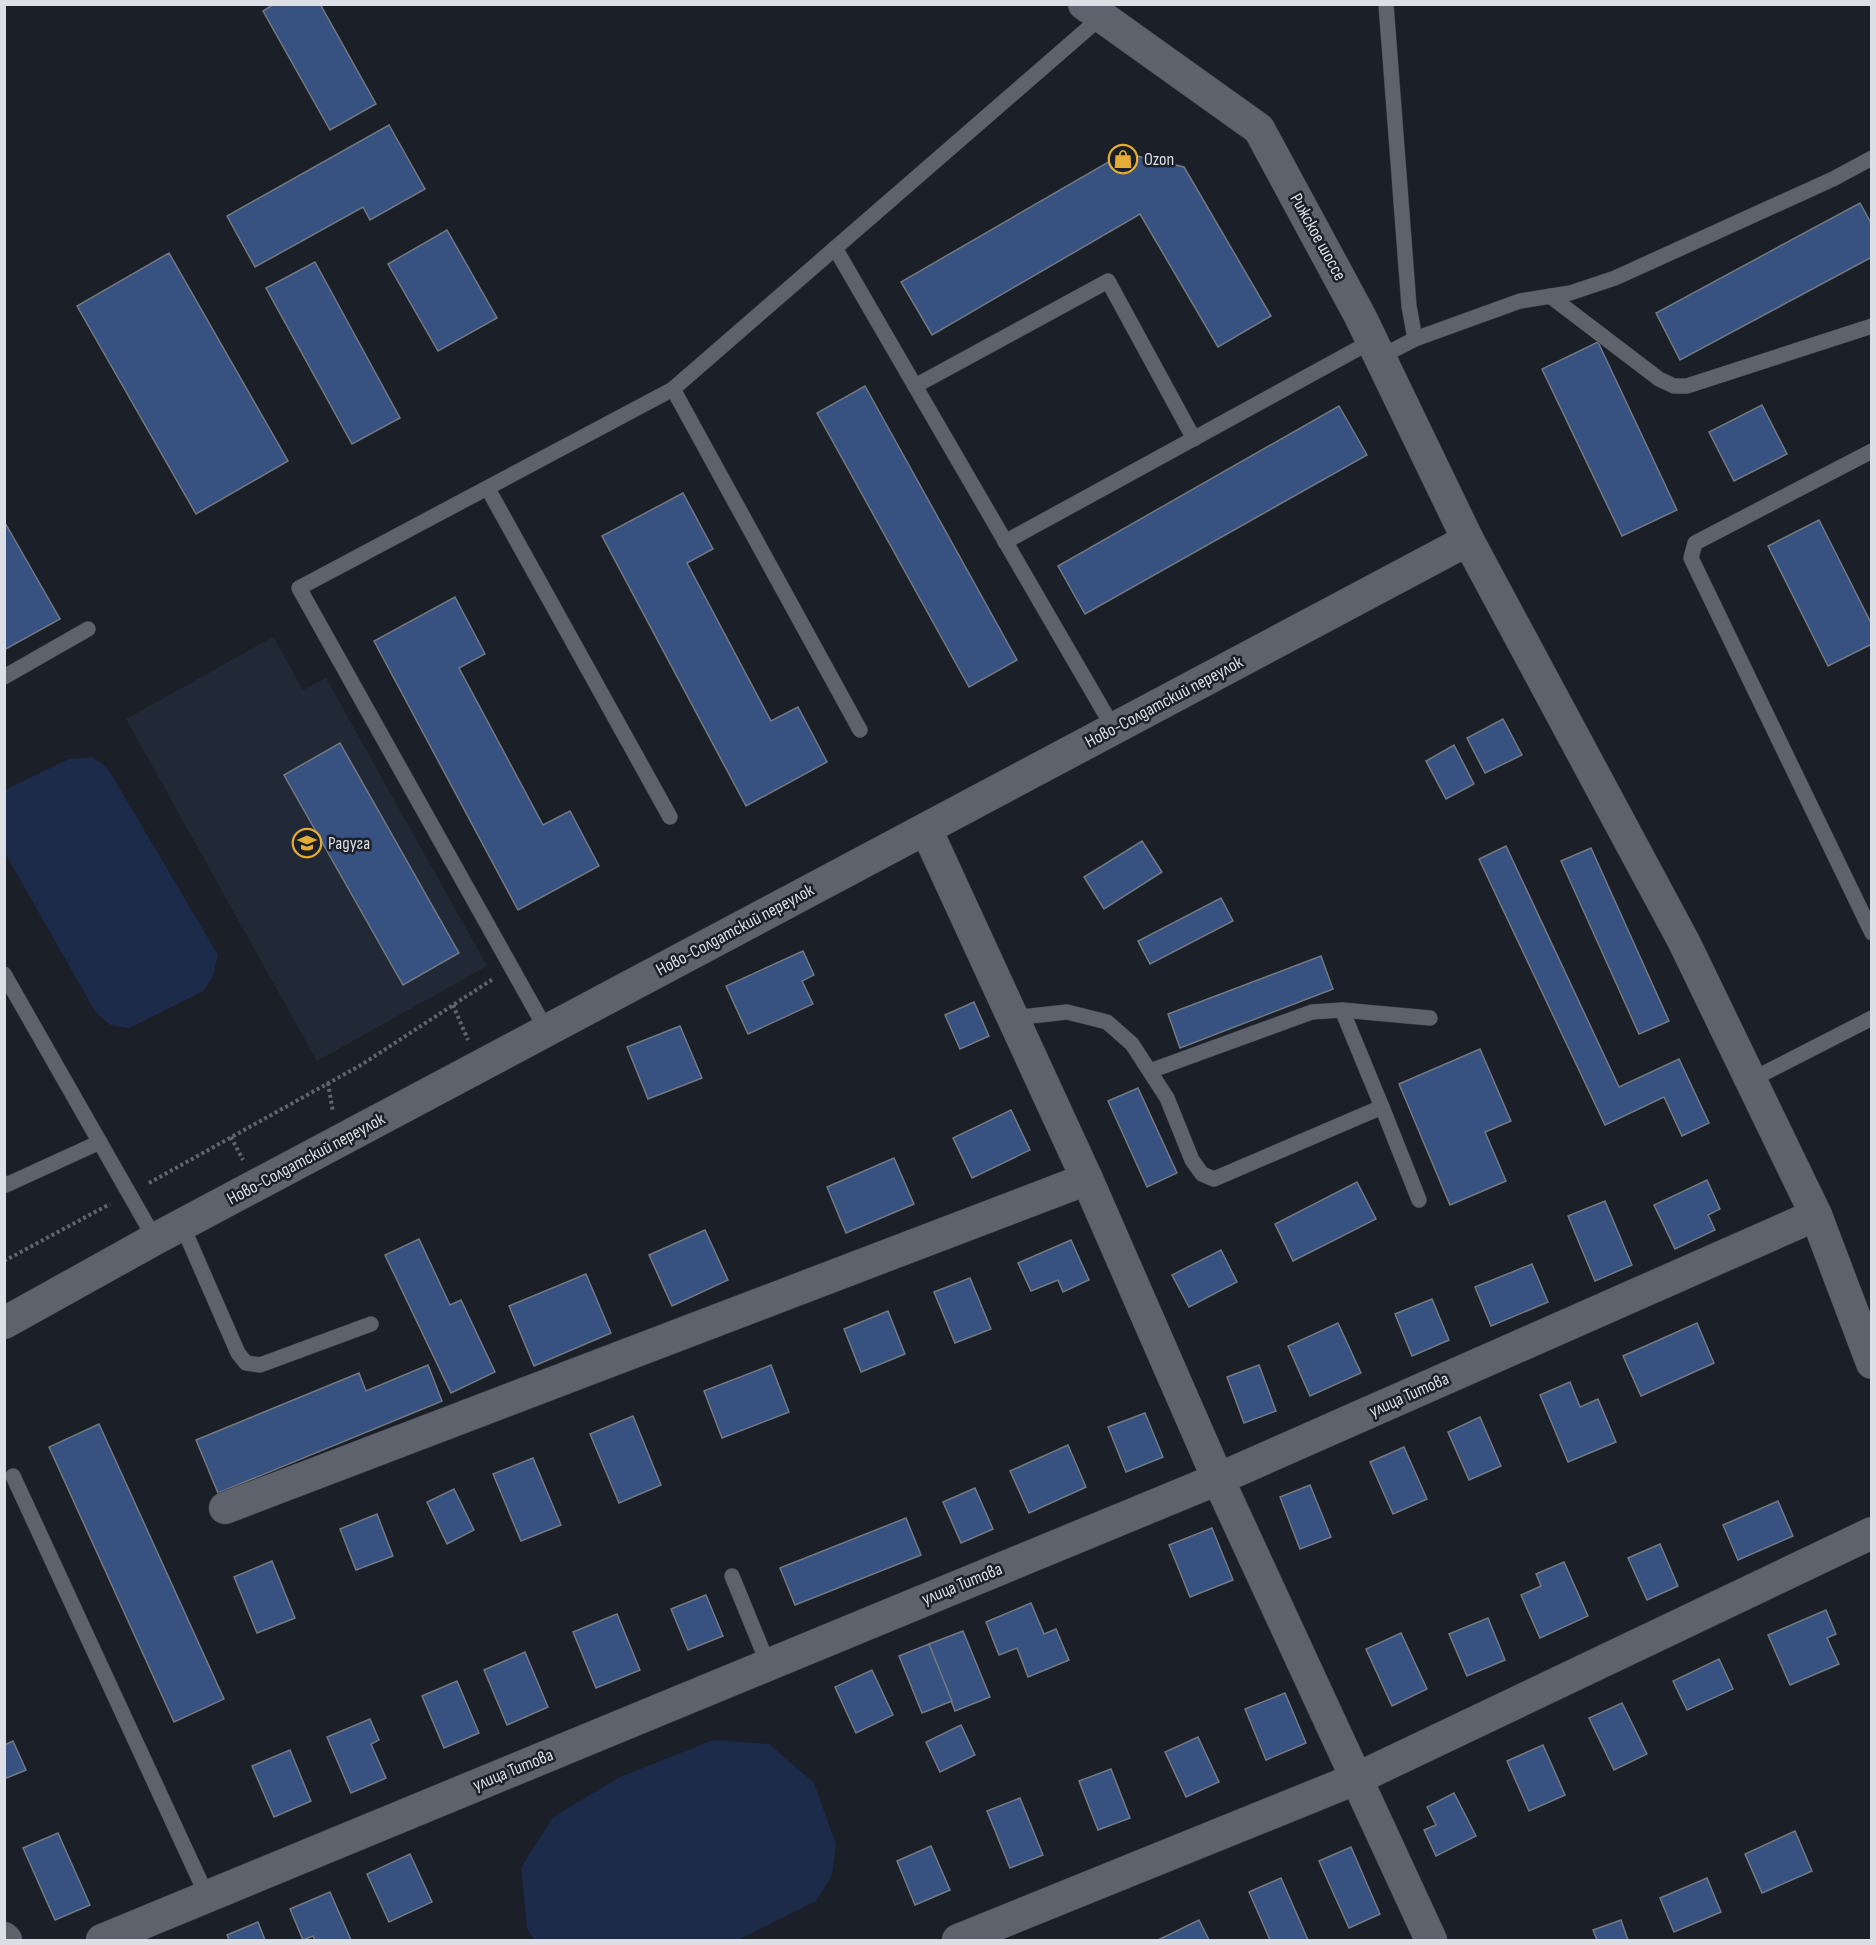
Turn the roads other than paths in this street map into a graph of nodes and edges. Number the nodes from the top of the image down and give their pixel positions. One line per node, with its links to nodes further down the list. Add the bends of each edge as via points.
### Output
1 (1386, 4): 7 (lane, via 1409,306)
2 (1092, 11): 4 (lane); 8 (street, Рижское шоссе, via 1259,129)
3 (1872, 158): 5 (lane, via 1677,252 1615,278)
4 (835, 248): 9 (lane); 10 (lane)
5 (1550, 296): 6 (lane, via 1659,379 1674,386 1688,386); 7 (lane, via 1520,301)
6 (1872, 326)
7 (1415, 339): 8 (lane)
8 (1376, 349): 11 (lane); 14 (street, Рижское шоссе)
9 (915, 386): 11 (lane, via 1108,281); 15 (lane)
10 (673, 389): 13 (lane); 19 (lane)
11 (1194, 438): 15 (lane)
12 (1872, 451): 22 (lane, via 1695,543 1691,558)
13 (488, 489): 20 (lane); 28 (lane, via 299,588)
14 (1468, 540): 18 (street, Ново-Солдатский переулок); 30 (street, Рижское шоссе, via 1684,942)
15 (1005, 542): 18 (lane)
16 (88, 629): 17 (lane)
17 (4, 677)
18 (1114, 729): 21 (street, Ново-Солдатский переулок)
19 (860, 730)
20 (670, 817)
21 (926, 828): 25 (street); 28 (street, Ново-Солдатский переулок)
22 (1872, 933)
23 (4, 974): 32 (lane)
24 (1341, 1010): 26 (lane); 29 (lane, via 1312,1012); 31 (lane)
25 (1013, 1018): 29 (lane, via 1067,1012 1107,1022 1132,1044); 33 (street)
26 (1430, 1018)
27 (1872, 1018): 30 (lane)
28 (547, 1031): 37 (street, Ново-Солдатский переулок)
29 (1150, 1071): 31 (lane, via 1167,1098 1192,1160 1202,1173 1214,1179)
30 (1751, 1080): 36 (street, Рижское шоссе)
31 (1382, 1107): 35 (lane)
32 (100, 1142): 34 (lane); 37 (lane, via 129,1193)
33 (1087, 1179): 42 (street); 43 (street)
34 (5, 1184)
35 (1419, 1200)
36 (1816, 1215): 40 (street, Рижское шоссе); 42 (street, улица Титова)
37 (169, 1232): 38 (street, Ново-Солдатский переулок); 39 (lane, via 246,1364 260,1365)
38 (4, 1323)
39 (370, 1324)
40 (1872, 1363)
41 (13, 1476): 48 (lane)
42 (1218, 1479): 46 (street, улица Титова); 47 (street)
43 (225, 1508)
44 (1872, 1533): 47 (street)
45 (732, 1576): 46 (lane)
46 (768, 1664): 48 (street, улица Титова)
47 (1358, 1778): 50 (street); 51 (street)
48 (207, 1896): 49 (street, улица Титова)
49 (102, 1941)
50 (958, 1941)
51 (1431, 1941)

